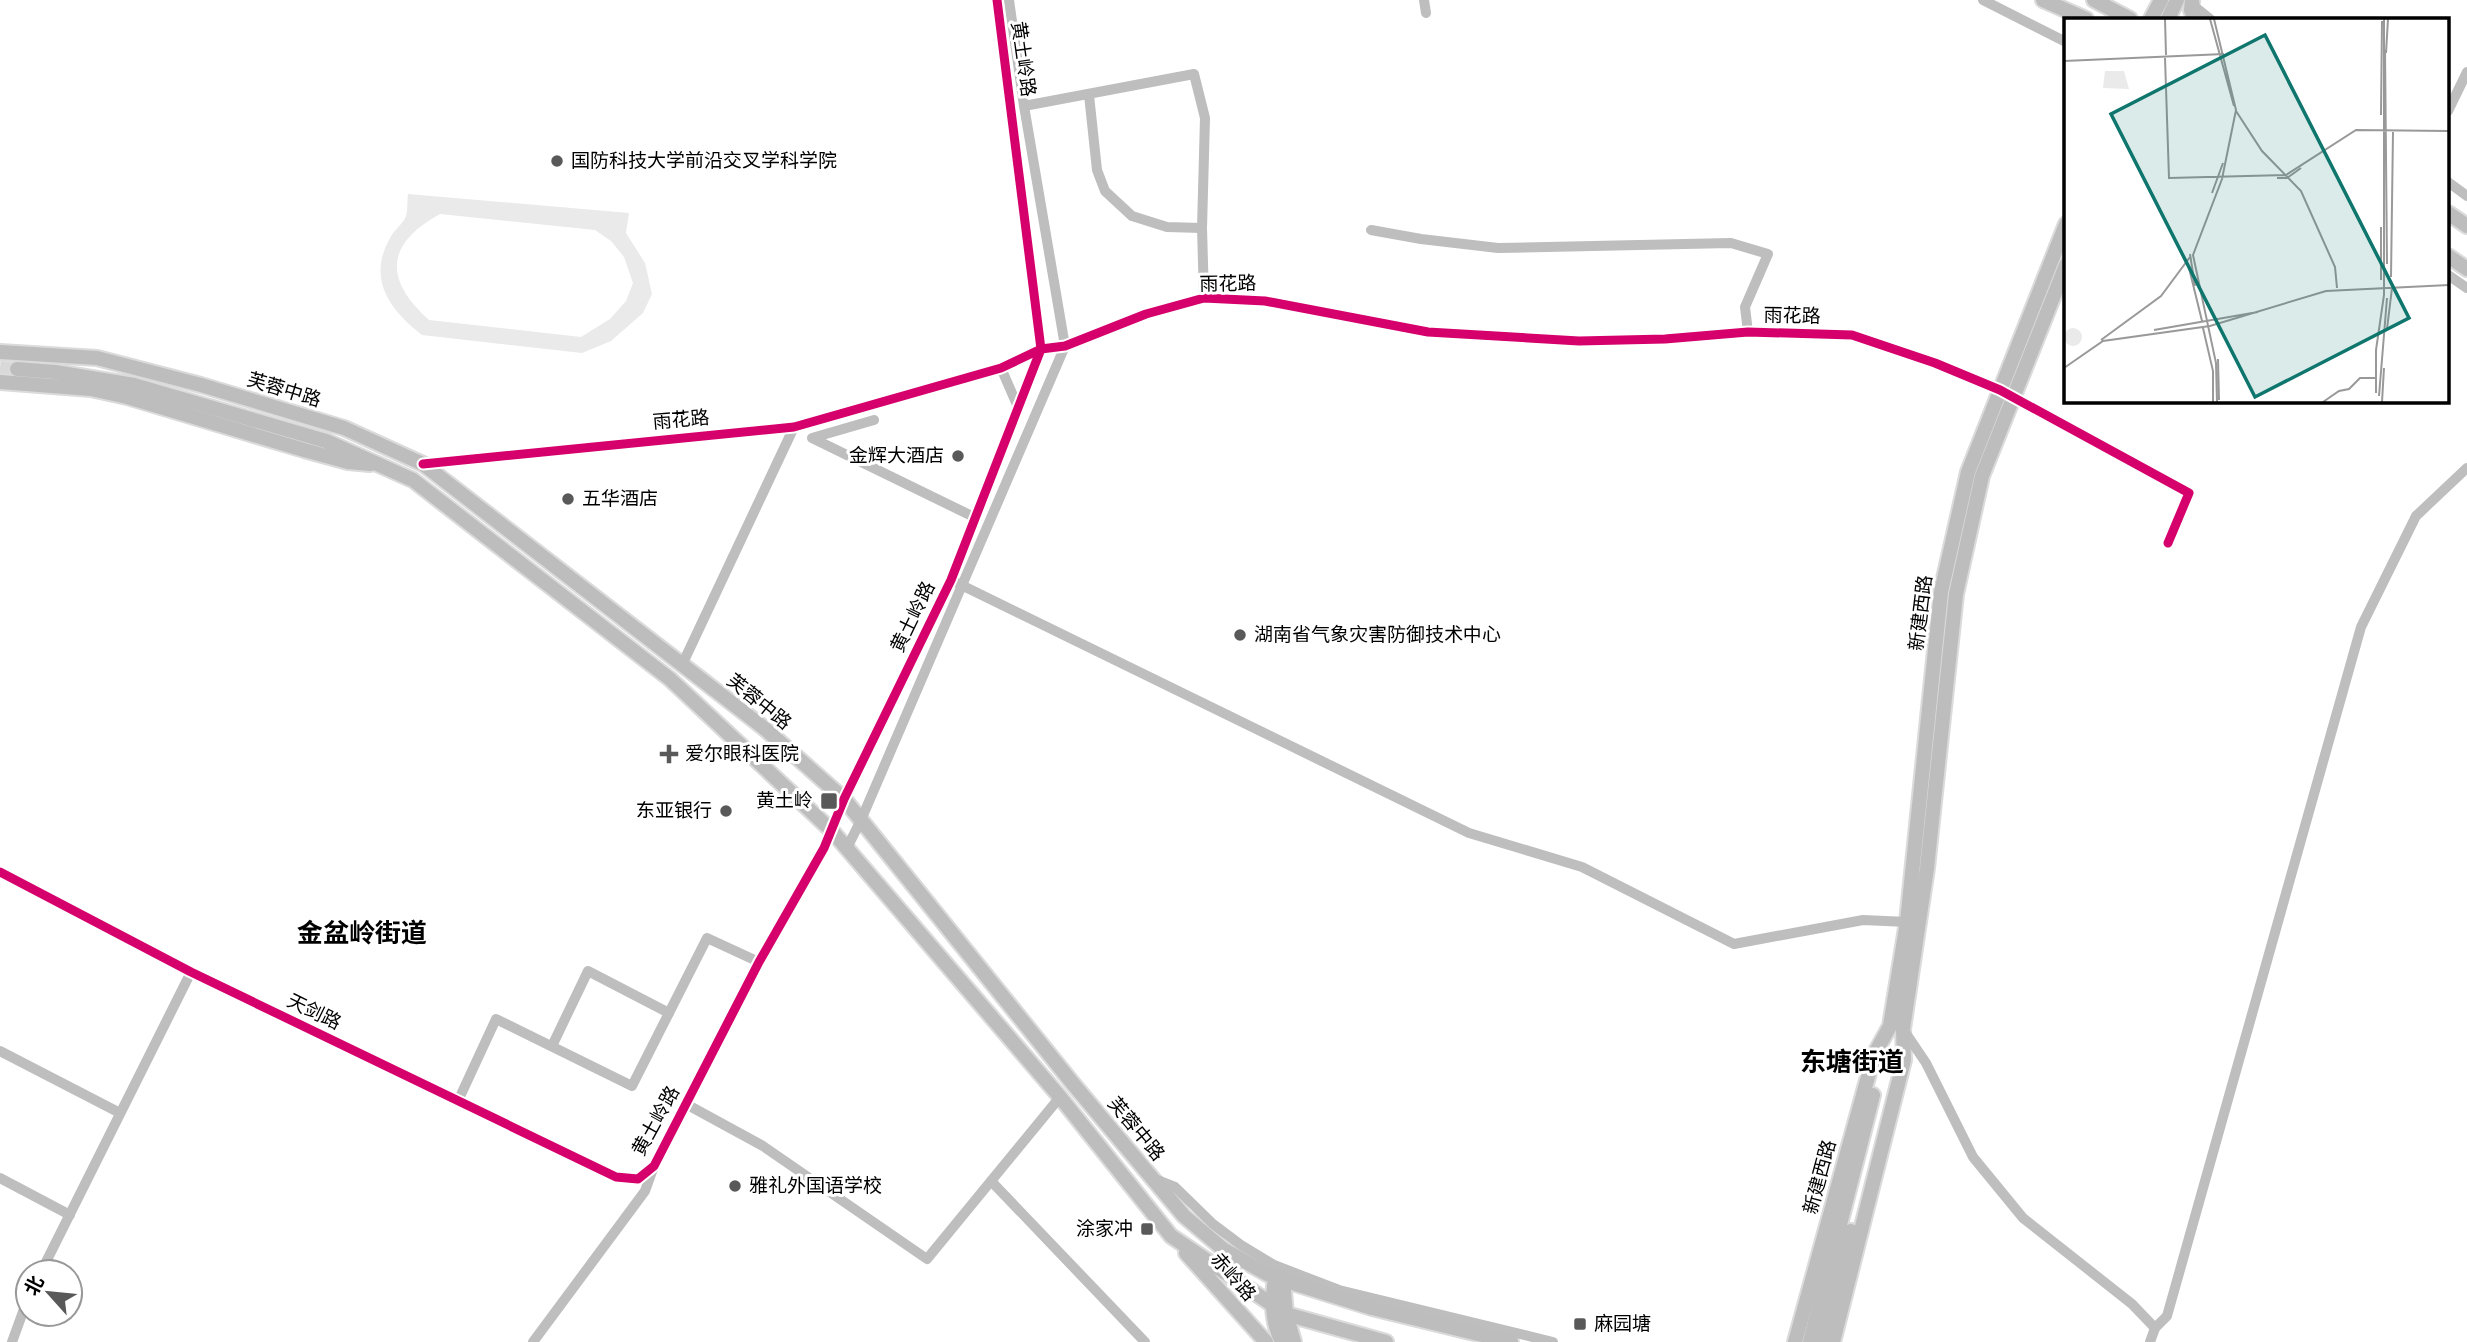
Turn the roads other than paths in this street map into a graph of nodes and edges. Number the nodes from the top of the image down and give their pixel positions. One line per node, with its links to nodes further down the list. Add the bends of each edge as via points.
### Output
1 (997, 0): 37 (street, 黄土岭路)
2 (1009, 0): 20 (street, 黄土岭路)
3 (1424, 0): 10 (street)
4 (1983, 0): 17 (street)
5 (2043, 0): 11 (main road)
6 (2094, 0): 12 (main road)
7 (2161, 0): 13 (main road)
8 (2177, 0): 14 (main road)
9 (2193, 0): 15 (main road); 16 (street)
10 (1426, 13)
11 (2069, 14)
12 (2128, 18)
13 (2152, 18)
14 (2168, 18)
15 (2195, 18)
16 (2209, 18)
17 (2064, 41)
18 (2467, 72): 21 (street)
19 (1089, 95): 20 (street); 26 (street, via 1097,170 1105,191 1132,216 1167,227); 26 (street, via 1195,74 1206,118)
20 (1024, 106): 36 (street, 黄土岭路)
21 (2450, 107)
22 (2450, 183): 23 (street)
23 (2467, 196)
24 (2450, 214): 25 (main road)
25 (2467, 226)
26 (1202, 228): 34 (street)
27 (1371, 230): 35 (street, via 1498,248 1731,243 1768,254 1745,307)
28 (2064, 230): 42 (main road, 新建西路)
29 (2450, 257): 31 (main road)
30 (2064, 269): 42 (main road, 新建西路)
31 (2467, 269)
32 (2450, 276): 33 (street)
33 (2467, 288)
34 (1204, 298): 35 (street, 雨花路, via 1265,301 1428,332 1579,341); 36 (street, 雨花路, via 1146,314)
35 (1748, 332): 42 (street, 雨花路, via 1852,335)
36 (1065, 346): 37 (street, 雨花路); 52 (street, 黄土岭路)
37 (1041, 349): 39 (street, 雨花路); 43 (street, 黄土岭路)
38 (0, 352): 46 (main road, 芙蓉中路, via 97,358 201,385 344,428)
39 (1000, 368): 43 (street); 45 (street, 雨花路)
40 (17, 369): 47 (main road, 芙蓉中路, via 134,385 326,441)
41 (0, 382): 47 (main road, via 115,394 348,462)
42 (2007, 394): 50 (street, 雨花路, via 2189,493); 59 (main road, 新建西路, via 1968,472 1941,592); 63 (main road, 新建西路, via 1982,476 1956,594 1927,868)
43 (1018, 407): 49 (street, 黄土岭路)
44 (874, 420): 49 (street, via 812,438)
45 (794, 427): 46 (street, 雨花路); 53 (street)
46 (423, 464): 53 (main road, 芙蓉中路)
47 (381, 465): 56 (main road, 芙蓉中路, via 413,480 670,679)
48 (2467, 468): 81 (street, via 2416,516 2361,627 2167,1316)
49 (976, 518): 51 (street, 黄土岭路)
50 (2168, 543)
51 (951, 580): 52 (street); 54 (street, 黄土岭路)
52 (962, 584): 55 (street, 黄土岭路); 59 (street, via 1469,834 1582,867 1734,944 1863,920)
53 (682, 665): 54 (main road, 芙蓉中路, via 764,728)
54 (844, 799): 55 (main road, 芙蓉中路); 56 (street, 黄土岭路)
55 (861, 820): 57 (street, 黄土岭路); 73 (main road, 芙蓉中路)
56 (832, 831): 57 (main road, 芙蓉中路); 60 (street, 黄土岭路)
57 (846, 850): 66 (main road, 芙蓉中路)
58 (0, 872): 61 (street, 天剑路)
59 (1907, 922): 63 (main road, 新建西路)
60 (759, 962): 62 (street, via 708,938); 68 (street, 黄土岭路)
61 (191, 972): 67 (street, 天剑路); 69 (street)
62 (669, 1013): 64 (street, via 632,1086); 64 (street, via 589,971)
63 (1896, 1027): 81 (street, via 1926,1063 1973,1157 2023,1219 2132,1304); 91 (main road, 新建西路, via 1874,1055); 92 (main road, 新建西路); 93 (main road, 新建西路); 94 (main road, 新建西路, via 1904,1060)
64 (552, 1046): 67 (street, via 496,1019)
65 (0, 1051): 69 (street)
66 (1060, 1097): 74 (street); 76 (main road, 芙蓉中路)
67 (458, 1101): 71 (street, 天剑路)
68 (686, 1104): 70 (street, 黄土岭路); 74 (street, via 763,1146 927,1259)
69 (120, 1113): 75 (street)
70 (654, 1166): 71 (street, 黄土岭路, via 638,1179); 83 (street, via 645,1191)
71 (616, 1177)
72 (0, 1178): 75 (street)
73 (1152, 1178): 78 (main road, 芙蓉中路, via 1184,1216 1223,1249); 90 (street, via 1175,1187 1241,1245 1306,1279)
74 (991, 1181): 84 (street)
75 (69, 1214): 77 (street)
76 (1171, 1236): 79 (main road, 芙蓉中路); 85 (main road, 赤岭路)
77 (48, 1258)
78 (1279, 1279): 79 (main road, 赤岭路); 80 (main road, 赤岭路); 89 (main road, 芙蓉中路, via 1372,1308)
79 (1272, 1304): 80 (main road, 芙蓉中路); 86 (main road, 赤岭路, via 1274,1326)
80 (1286, 1314): 82 (main road, 芙蓉中路); 87 (main road, 赤岭路)
81 (2155, 1328): 95 (street)
82 (1361, 1340): 88 (main road, 芙蓉中路)
83 (533, 1342)
84 (1145, 1342)
85 (1266, 1342)
86 (1282, 1342)
87 (1294, 1342)
88 (1386, 1342)
89 (1511, 1342)
90 (1553, 1342)
91 (1795, 1342)
92 (1810, 1342)
93 (1823, 1342)
94 (1833, 1342)
95 (2150, 1342)

